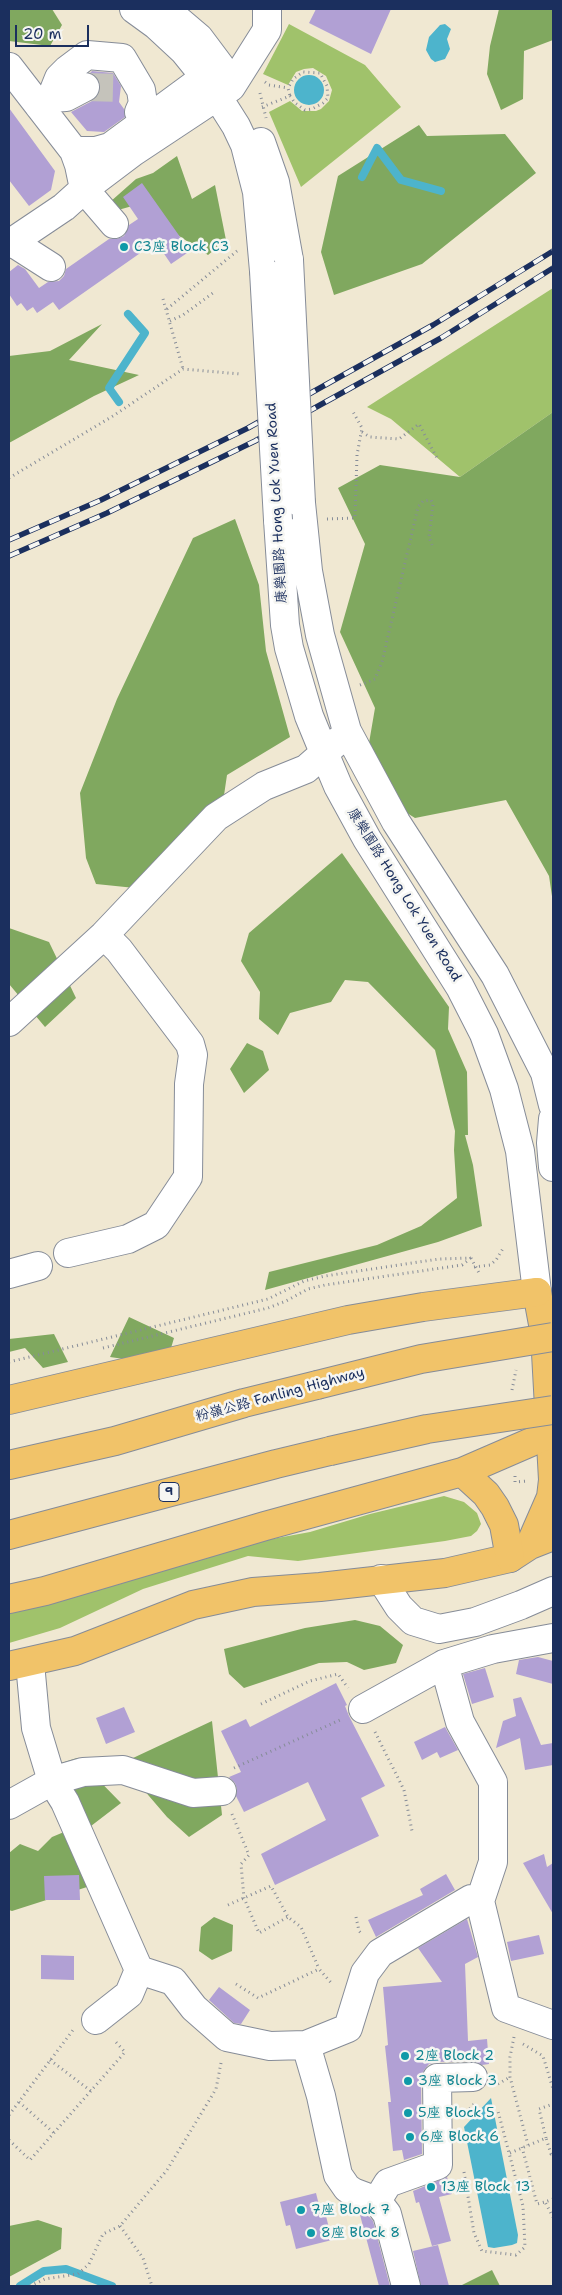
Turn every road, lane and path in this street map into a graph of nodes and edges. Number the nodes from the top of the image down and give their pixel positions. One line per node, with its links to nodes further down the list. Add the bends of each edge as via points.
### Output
1 (134, 9): 6 (street, via 156,24)
2 (164, 9): 6 (street, via 199,38)
3 (266, 9): 6 (street, via 253,21)
4 (9, 67): 12 (street)
5 (259, 79): 10 (path, via 268,85)
6 (219, 81): 14 (street); 17 (street); 20 (street, 康樂園路 Hong Lok Yuen Road, via 252,169 262,234); 32 (street, 康樂園路 Hong Lok Yuen Road, bridge, via 250,119 275,182 289,260)
7 (85, 87): 12 (street, via 66,97)
8 (121, 88): 14 (street)
9 (260, 88): 13 (path)
10 (288, 88): 11 (path); 11 (path, via 303,72 320,73 327,86 328,98 312,109 305,110)
11 (290, 96): 13 (path)
12 (45, 102): 14 (street, via 66,70 87,55 122,58 140,90); 16 (street)
13 (262, 107): 15 (path)
14 (142, 117): 16 (street, via 110,147)
15 (269, 123)
16 (74, 151): 17 (street)
17 (84, 189): 18 (street); 19 (street, via 64,207)
18 (114, 224)
19 (10, 243): 21 (street)
20 (253, 264): 24 (path, via 241,247); 36 (street, 康樂園路 Hong Lok Yuen Road, bridge, via 278,520 284,617 289,648 307,709)
21 (51, 267)
22 (213, 292): 25 (path)
23 (163, 299): 24 (path)
24 (167, 309): 25 (path)
25 (170, 321): 26 (path)
26 (183, 369): 27 (path); 31 (path, via 113,416)
27 (240, 374)
28 (352, 410): 29 (path)
29 (361, 432): 30 (path, via 370,437 399,439 419,424); 32 (path, via 355,518)
30 (437, 458)
31 (9, 478)
32 (311, 511): 35 (street, 康樂園路 Hong Lok Yuen Road, via 308,571 320,635)
33 (432, 544): 34 (path, via 429,537 431,500 423,501 418,507 382,662 375,679)
34 (357, 687)
35 (347, 731): 36 (street); 39 (street, 康樂園路 Hong Lok Yuen Road, via 396,822 495,975 546,1073)
36 (325, 755): 37 (street, via 306,769 264,786 216,817); 47 (street, 康樂園路 Hong Lok Yuen Road, via 367,839 460,987 494,1058 513,1120)
37 (104, 935): 38 (street); 43 (street, via 190,1044 193,1055 188,1084 188,1177 156,1225 128,1239)
38 (9, 1022)
39 (553, 1105)
40 (553, 1119): 41 (street)
41 (553, 1167)
42 (506, 1239): 45 (path, via 496,1260 490,1265)
43 (68, 1253)
44 (38, 1266): 46 (street)
45 (474, 1267)
46 (9, 1274)
47 (548, 1295): 51 (main road, via 423,1306 348,1320); 52 (main road, 康樂園路 Hong Lok Yuen Road, via 545,1335)
48 (553, 1337): 53 (main road, 粉嶺公路 Fanling Highway, bridge, via 421,1359 244,1403 115,1441)
49 (95, 1350): 50 (path, via 268,1308 308,1289 462,1265 472,1258 439,1259 325,1276 304,1281 268,1299)
50 (9, 1362)
51 (9, 1400)
52 (553, 1425): 54 (main road); 55 (main road, 9, bridge, via 427,1429 276,1464); 56 (main road, 康樂園路 Hong Lok Yuen Road, via 551,1497)
53 (9, 1465)
54 (462, 1472): 56 (main road, via 486,1494 504,1525); 59 (main road)
55 (9, 1535)
56 (531, 1546): 57 (main road, via 445,1573)
57 (381, 1579): 58 (street, via 399,1607 413,1621 439,1629 475,1622 521,1606); 61 (main road, via 320,1588 253,1592 193,1605 75,1651)
58 (553, 1590)
59 (9, 1599)
60 (553, 1638): 62 (street, via 493,1649)
61 (18, 1664): 64 (street, via 31,1674 36,1728)
62 (444, 1664): 63 (street); 68 (street, via 460,1722 493,1782 492,1862)
63 (363, 1709): 65 (path, via 224,1773)
64 (52, 1781): 65 (street, via 83,1772 124,1770 193,1793); 66 (street); 72 (street, via 65,1802)
65 (222, 1791): 67 (path, via 249,1855 241,1864)
66 (9, 1805)
67 (244, 1898): 69 (path); 70 (path, via 271,1886); 70 (path, via 259,1932)
68 (480, 1901): 74 (street, via 471,1899 380,1953 365,1973); 75 (street)
69 (228, 1905)
70 (288, 1917): 71 (path, via 301,1927)
71 (319, 1969): 73 (path, via 258,1998); 74 (path, via 338,1989)
72 (140, 1970): 76 (street, via 129,1994); 78 (street, via 173,1981 194,2008)
73 (236, 1984)
74 (356, 2000): 80 (street, via 348,2028)
75 (506, 2008): 77 (street); 79 (path, via 516,2030)
76 (96, 2020): 81 (path, via 89,2014); 85 (path, via 124,2052)
77 (553, 2025)
78 (227, 2037): 80 (street, via 270,2046); 103 (path, via 216,2089 167,2170)
79 (514, 2038): 82 (path); 84 (path, via 542,2056)
80 (306, 2046): 100 (street, via 342,2183 353,2192)
81 (50, 2060): 85 (path); 86 (path)
82 (510, 2077): 83 (path); 94 (path)
83 (480, 2088): 90 (path); 100 (street, via 437,2078 438,2166 388,2183)
84 (553, 2088)
85 (91, 2091): 91 (path)
86 (19, 2102): 89 (path); 91 (path)
87 (553, 2104): 92 (path, via 539,2110)
88 (498, 2111): 96 (path)
89 (9, 2116)
90 (459, 2121)
91 (54, 2133): 93 (path, via 30,2160)
92 (546, 2138): 94 (path); 97 (path)
93 (9, 2140)
94 (528, 2145): 95 (path)
95 (522, 2148): 96 (path); 101 (path, via 537,2204)
96 (510, 2153): 98 (path, via 523,2215 525,2248 516,2255 482,2251 474,2233)
97 (553, 2154)
98 (463, 2169)
99 (553, 2199): 101 (path)
100 (376, 2200): 106 (street, via 387,2214)
101 (545, 2202): 102 (path)
102 (553, 2217)
103 (120, 2226): 104 (path, via 103,2234 88,2264 78,2274 44,2279); 105 (path, via 143,2258)
104 (30, 2286)
105 (152, 2286)
106 (406, 2286)

